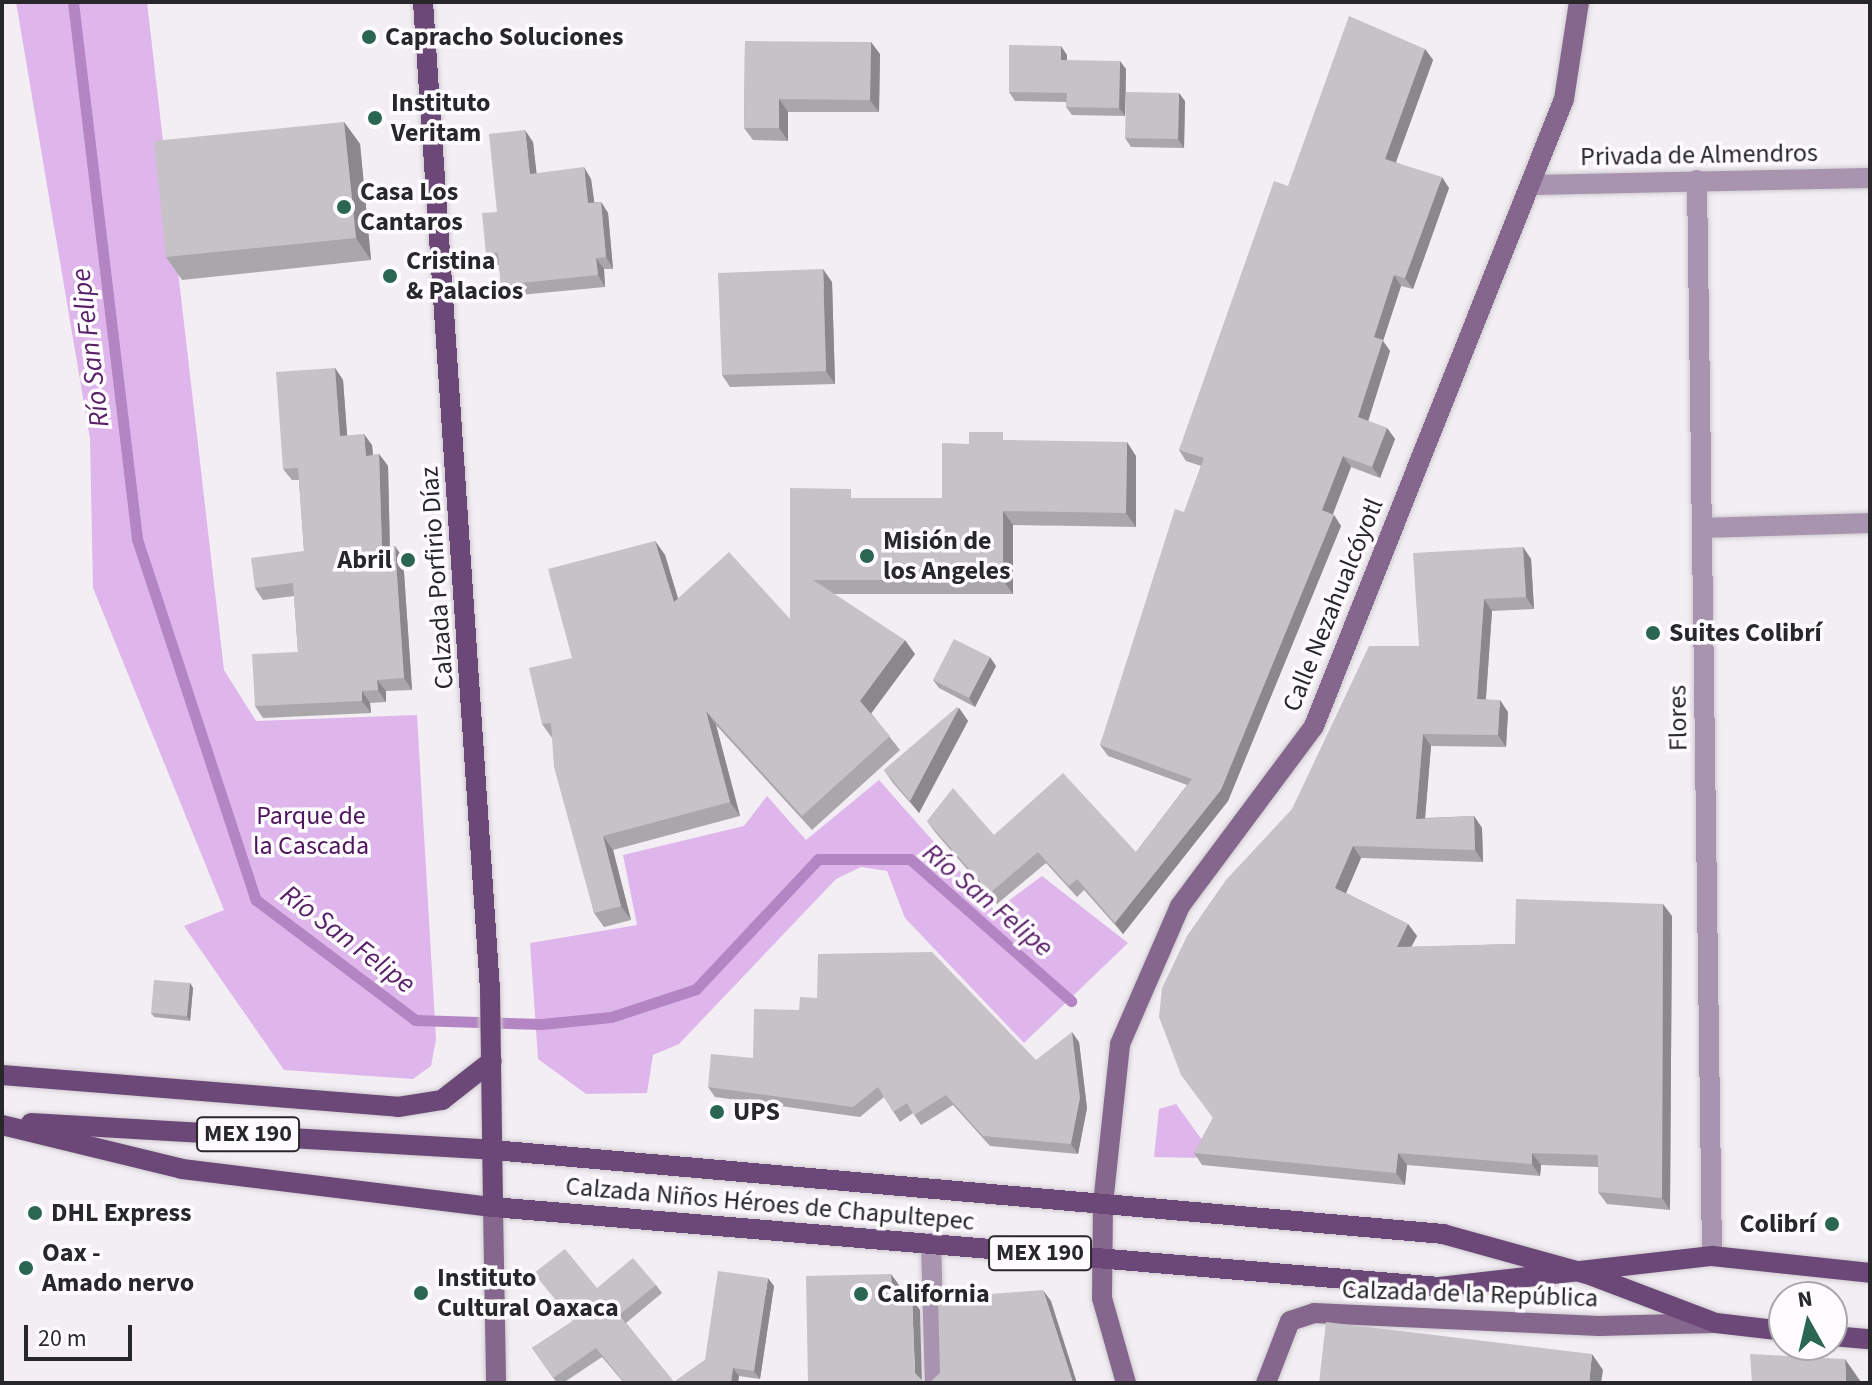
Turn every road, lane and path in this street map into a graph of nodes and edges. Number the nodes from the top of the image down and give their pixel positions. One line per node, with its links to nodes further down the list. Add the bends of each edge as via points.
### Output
1 (423, 2): 8 (main road, Calzada Porfirio Díaz)
2 (1579, 2): 5 (main road, Calle Nezahualcóyotl, via 1564,99)
3 (1870, 178): 4 (street, Privada de Almendros)
4 (1697, 180): 5 (street, Privada de Almendros); 7 (street, Flores)
5 (1530, 185): 12 (main road, Calle Nezahualcóyotl, via 1314,726 1180,906 1145,981 1120,1044)
6 (1870, 523): 7 (street)
7 (1702, 528): 15 (street, Flores)
8 (492, 1061): 9 (main road, via 442,1100 398,1107); 11 (main road, Calzada Porfirio Díaz)
9 (2, 1075)
10 (2, 1123): 11 (main road, Calzada Niños Héroes de Chapultepec / MEX 190); 13 (main road, Calzada Niños Héroes de Chapultepec / MEX 190, via 182,1169)
11 (493, 1150): 12 (main road, Calzada Niños Héroes de Chapultepec / MEX 190); 13 (main road, Calzada Porfirio Díaz)
12 (1103, 1204): 16 (main road, Calle Nezahualcóyotl); 18 (main road, Calzada Niños Héroes de Chapultepec / MEX 190, via 1443,1234)
13 (493, 1207): 14 (main road, Calzada Niños Héroes de Chapultepec / MEX 190); 23 (main road)
14 (931, 1243): 16 (main road, Calzada Niños Héroes de Chapultepec / MEX 190); 24 (street)
15 (1712, 1256): 17 (main road, Calzada Niños Héroes de Chapultepec / MEX 190); 18 (main road, Calzada Niños Héroes de Chapultepec / MEX 190)
16 (1102, 1258): 18 (main road, Calzada Niños Héroes de Chapultepec / MEX 190, via 1439,1287); 25 (main road, Calle Nezahualcóyotl, via 1102,1298)
17 (1870, 1273)
18 (1587, 1274): 19 (main road, Calzada Niños Héroes de Chapultepec / MEX 190)
19 (1716, 1323): 20 (main road, Calzada Niños Héroes de Chapultepec / MEX 190); 26 (main road, Calzada de la República, via 1599,1326 1314,1313 1290,1321)
20 (1768, 1329)
21 (1848, 1337): 22 (main road)
22 (1870, 1339)
23 (496, 1383)
24 (935, 1383)
25 (1126, 1383)
26 (1266, 1383)

